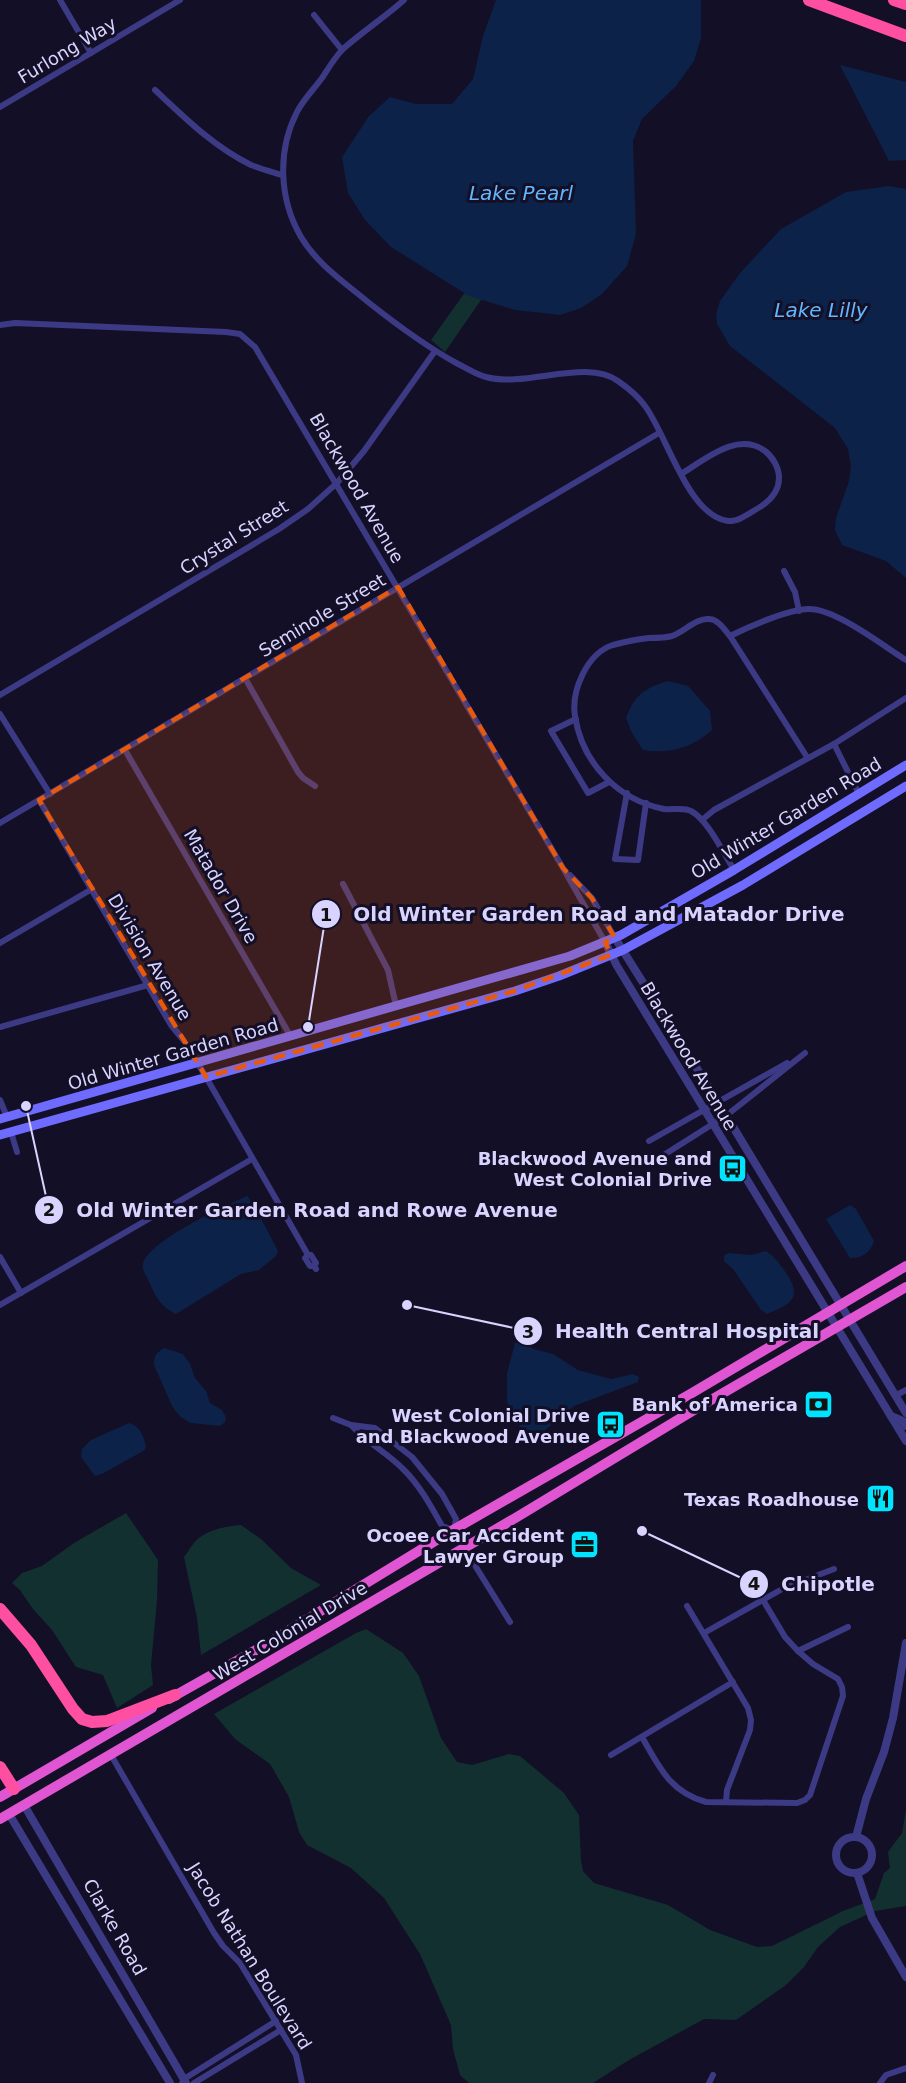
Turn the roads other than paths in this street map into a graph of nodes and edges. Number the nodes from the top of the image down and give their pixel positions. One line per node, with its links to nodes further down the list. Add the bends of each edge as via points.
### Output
1 (60, 0): 10 (street)
2 (180, 0): 10 (street, Furlong Way)
3 (404, 0): 9 (street)
4 (809, 0): 8 (highway)
5 (894, 0): 6 (highway)
6 (906, 4)
7 (314, 15): 9 (street)
8 (906, 36)
9 (342, 50): 13 (street, via 298,111 287,138)
10 (91, 53): 12 (street, Furlong Way)
11 (155, 90): 13 (street, via 202,134 252,165)
12 (0, 108)
13 (282, 176): 15 (street, via 287,204 301,237 323,265 403,331)
14 (0, 325): 18 (street, Blackwood Avenue, via 240,334 262,357)
15 (435, 351): 16 (street, via 481,376 501,381 577,372 616,379 646,407); 18 (street, Crystal Street, via 364,452)
16 (659, 433): 17 (street); 20 (street, Seminole Street)
17 (681, 474): 17 (street, via 696,501 714,516 730,521 768,502 777,490 780,475 768,453 744,442 725,448)
18 (337, 483): 20 (street, Blackwood Avenue); 25 (street, Crystal Street, via 279,529)
19 (784, 571): 21 (street)
20 (398, 587): 24 (street, Seminole Street); 44 (street, Blackwood Avenue)
21 (799, 611): 22 (street); 23 (street, via 827,612)
22 (730, 636): 28 (street, via 710,619 670,637 612,645 582,673 576,693); 31 (street)
23 (906, 660)
24 (245, 678): 30 (street, Seminole Street); 34 (street, via 298,772)
25 (0, 695)
26 (906, 698): 29 (street)
27 (0, 714): 37 (street)
28 (576, 719): 33 (street, via 594,766); 33 (street, via 551,731 588,793)
29 (834, 744): 31 (street); 38 (street)
30 (125, 750): 37 (street, Seminole Street); 56 (street, Matador Drive)
31 (807, 757): 42 (street)
32 (906, 765): 38 (main road, Old Winter Garden Road)
33 (609, 782): 36 (street)
34 (315, 786)
35 (906, 786): 41 (main road, Old Winter Garden Road)
36 (627, 793): 40 (street); 40 (street, via 615,859 638,860)
37 (50, 794): 39 (street, Seminole Street)
38 (859, 794): 41 (main road); 45 (main road, Old Winter Garden Road)
39 (39, 800): 43 (street, Seminole Street); 47 (street, Division Avenue)
40 (646, 803): 42 (street, via 690,810)
41 (869, 810): 51 (main road, Old Winter Garden Road)
42 (702, 820): 45 (street)
43 (0, 823)
44 (563, 868): 48 (street, Blackwood Avenue, via 592,898); 49 (street, Blackwood Avenue)
45 (734, 870): 48 (main road, Old Winter Garden Road)
46 (343, 884): 54 (street, via 388,970)
47 (92, 889): 50 (street); 53 (street, Division Avenue)
48 (615, 938): 49 (main road, Old Winter Garden Road); 51 (street, Blackwood Avenue)
49 (605, 942): 52 (street, Blackwood Avenue); 54 (main road, Old Winter Garden Road, via 570,956)
50 (0, 943)
51 (623, 950): 52 (main road, Old Winter Garden Road); 60 (street, Blackwood Avenue)
52 (611, 955): 58 (main road, Old Winter Garden Road, via 515,991); 61 (street, Blackwood Avenue)
53 (148, 985): 55 (street); 57 (street, Division Avenue)
54 (396, 1006): 56 (main road, Old Winter Garden Road)
55 (0, 1027)
56 (291, 1037): 57 (main road, Old Winter Garden Road)
57 (198, 1064): 58 (street, Division Avenue); 63 (main road, Old Winter Garden Road)
58 (206, 1077): 65 (main road, Old Winter Garden Road); 70 (street, Division Avenue)
59 (0, 1100): 63 (street)
60 (718, 1102): 61 (street); 62 (street, Blackwood Avenue); 62 (street, via 805,1053)
61 (705, 1110): 64 (street, Blackwood Avenue); 67 (street)
62 (727, 1115): 64 (street); 77 (street, Blackwood Avenue)
63 (4, 1118)
64 (713, 1124): 69 (street); 78 (street, Blackwood Avenue)
65 (11, 1132): 66 (main road, Old Winter Garden Road); 68 (street)
66 (0, 1135)
67 (649, 1142)
68 (16, 1152)
69 (659, 1158)
70 (252, 1159): 73 (street, Division Avenue); 75 (street)
71 (0, 1257): 75 (street)
72 (906, 1266): 77 (highway, West Colonial Drive)
73 (315, 1267)
74 (906, 1287): 79 (highway, West Colonial Drive)
75 (21, 1293): 76 (street)
76 (0, 1305)
77 (842, 1305): 78 (highway, West Colonial Drive); 79 (street, Blackwood Avenue)
78 (828, 1313): 80 (street, Blackwood Avenue); 89 (highway, West Colonial Drive)
79 (850, 1320): 80 (highway, West Colonial Drive); 82 (street, Blackwood Avenue)
80 (837, 1328): 84 (street, Blackwood Avenue); 90 (highway, West Colonial Drive)
81 (906, 1390): 82 (street)
82 (896, 1396): 83 (street, Blackwood Avenue)
83 (906, 1413)
84 (891, 1416): 87 (street); 88 (street, Blackwood Avenue)
85 (333, 1418): 86 (street)
86 (351, 1425): 89 (street, via 403,1468 442,1526); 89 (street, via 375,1428 412,1456 456,1519)
87 (906, 1426)
88 (906, 1441)
89 (453, 1530): 90 (street); 101 (highway, West Colonial Drive)
90 (464, 1547): 95 (street); 103 (highway, West Colonial Drive)
91 (834, 1569): 92 (street)
92 (763, 1600): 97 (street); 99 (street)
93 (687, 1606): 97 (street)
94 (0, 1609): 101 (highway, via 31,1645 82,1719 107,1721)
95 (510, 1622)
96 (848, 1626): 99 (street)
97 (704, 1633): 100 (street)
98 (906, 1643): 111 (street, via 890,1729)
99 (798, 1651): 108 (street, via 838,1678 843,1695 810,1795 797,1803)
100 (733, 1682): 102 (street); 108 (street, via 751,1720)
101 (175, 1695): 106 (highway, West Colonial Drive)
102 (642, 1737): 104 (street); 108 (street, via 669,1781 692,1798)
103 (111, 1755): 109 (highway, West Colonial Drive); 114 (street, Jacob Nathan Boulevard, via 214,1933 240,1963)
104 (611, 1755)
105 (0, 1767): 106 (highway)
106 (14, 1789): 107 (highway, West Colonial Drive); 109 (highway, Clarke Road)
107 (0, 1798): 110 (highway, Clarke Road)
108 (726, 1803)
109 (24, 1805): 110 (highway, West Colonial Drive); 118 (street, Clarke Road)
110 (5, 1816): 119 (street, Clarke Road)
111 (856, 1837): 112 (street, via 866,1841 872,1851 868,1867); 112 (street, via 844,1840 836,1854 844,1870)
112 (857, 1873): 113 (street, via 872,1918)
113 (906, 1977)
114 (276, 2021): 115 (street, Jacob Nathan Boulevard); 118 (street)
115 (281, 2030): 120 (street); 121 (street, Jacob Nathan Boulevard, via 296,2055)
116 (906, 2068): 123 (street, via 886,2075)
117 (713, 2075): 122 (street)
118 (184, 2082)
119 (170, 2083)
120 (194, 2083)
121 (302, 2083)
122 (709, 2083)
123 (880, 2083)

